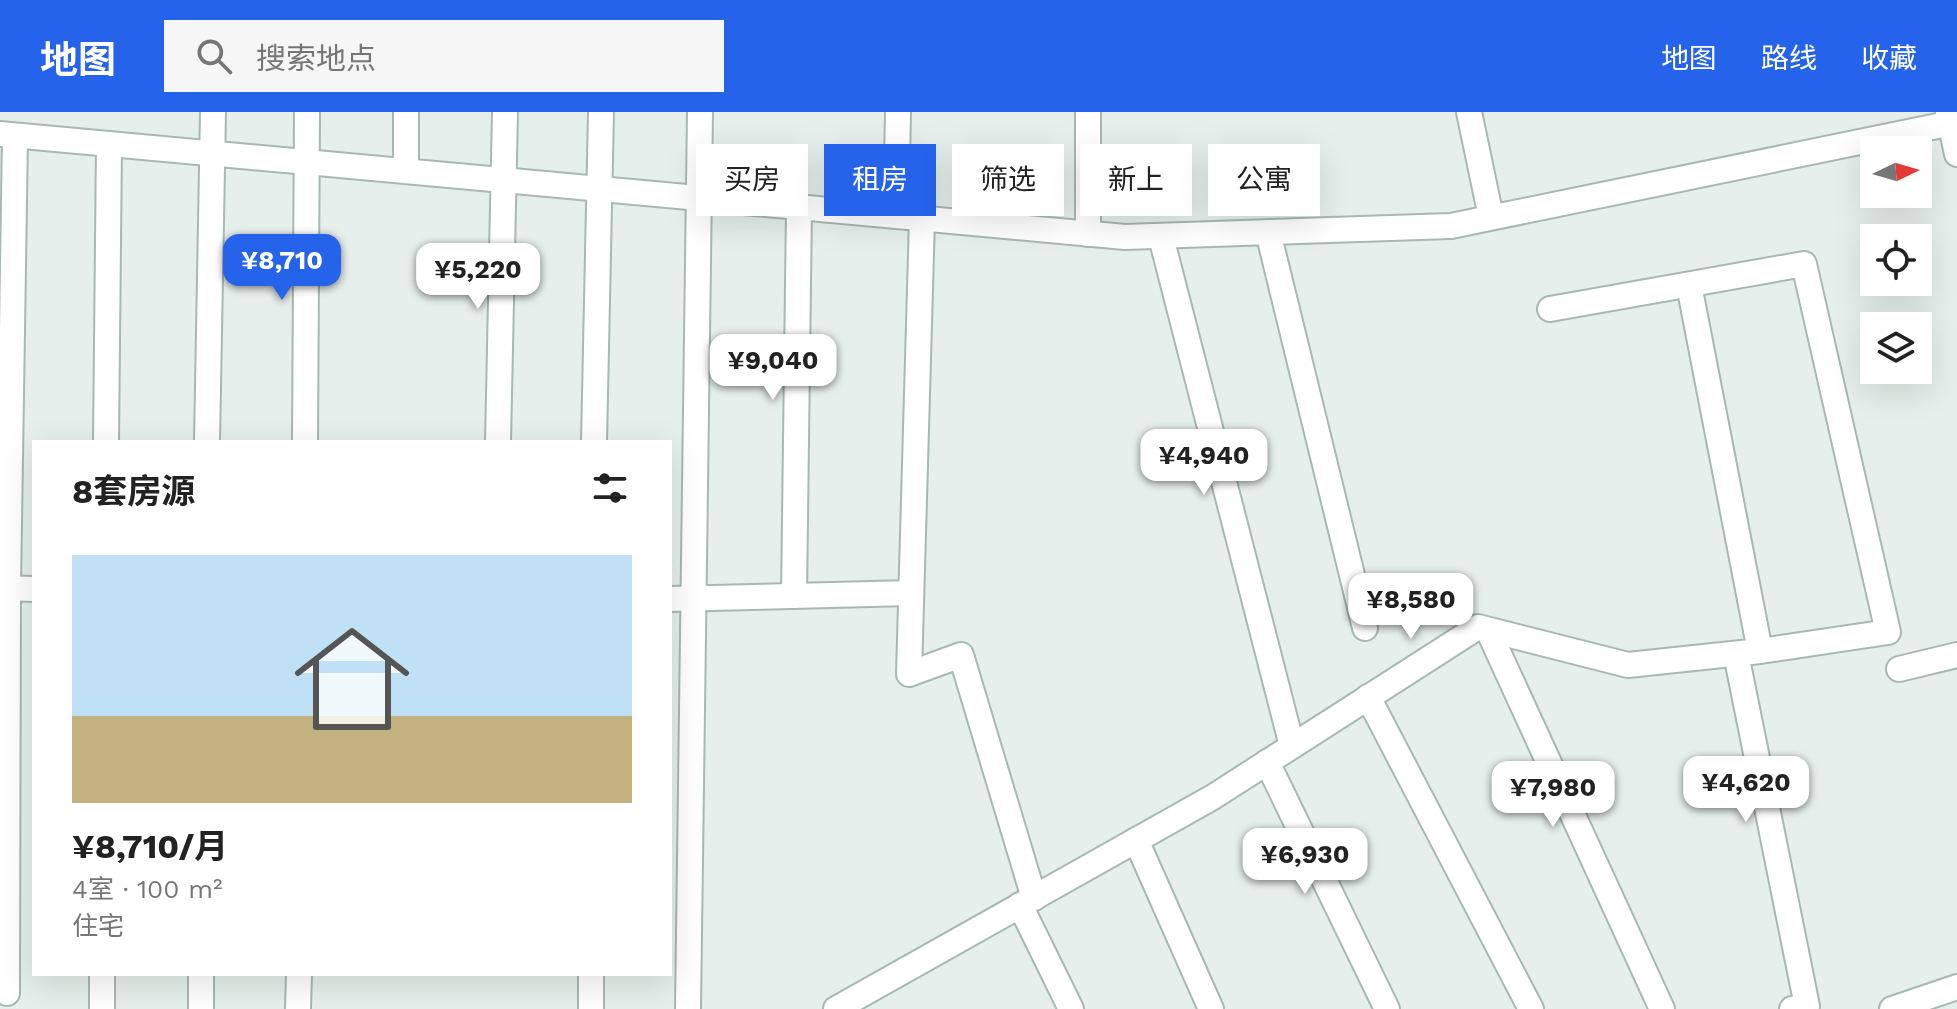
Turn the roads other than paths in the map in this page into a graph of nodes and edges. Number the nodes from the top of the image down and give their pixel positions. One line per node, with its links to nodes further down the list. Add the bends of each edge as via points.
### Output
1 (213, 112): 15 (street)
2 (307, 112): 17 (street)
3 (406, 112): 18 (street)
4 (505, 112): 19 (street)
5 (601, 112): 20 (street)
6 (700, 112): 13 (street)
7 (898, 112): 14 (street)
8 (1088, 112): 28 (street)
9 (1469, 112): 25 (street)
10 (1952, 119): 16 (street); 25 (street)
11 (8, 135): 12 (street); 37 (street)
12 (109, 144): 15 (street); 32 (street)
13 (700, 144)
14 (897, 144)
15 (213, 153): 17 (street); 33 (street)
16 (1957, 154)
17 (307, 162): 18 (street); 34 (street)
18 (406, 171): 19 (street)
19 (505, 181): 20 (street); 35 (street)
20 (601, 189): 21 (street); 36 (street)
21 (696, 198)
22 (699, 216): 41 (street)
23 (799, 216): 40 (street)
24 (896, 216): 26 (street)
25 (1491, 217): 27 (street, via 1451,226)
26 (922, 219): 28 (street); 39 (street)
27 (1268, 232): 29 (street); 42 (street)
28 (1088, 234): 29 (street)
29 (1161, 237): 48 (street)
30 (1689, 285): 31 (street); 44 (street); 44 (street, via 1804,264 1888,632)
31 (1550, 309)
32 (106, 440)
33 (207, 440)
34 (305, 440)
35 (498, 440)
36 (594, 440)
37 (4, 588): 38 (street); 57 (street)
38 (32, 589)
39 (911, 593): 40 (street); 51 (street, via 909,674 961,655)
40 (794, 596): 41 (street)
41 (682, 599): 62 (street)
42 (1365, 628)
43 (1488, 630): 44 (street, via 1628,665); 47 (street, via 1478,627); 68 (street)
44 (1748, 652): 69 (street, via 1807,1006)
45 (1957, 655): 46 (street)
46 (1899, 669)
47 (1368, 697): 48 (street); 67 (street)
48 (1292, 746): 49 (street)
49 (1267, 762): 50 (street); 66 (street)
50 (1136, 840): 51 (street); 65 (street)
51 (1027, 901): 63 (street); 64 (street)
52 (102, 976): 58 (street)
53 (201, 976): 59 (street)
54 (299, 976): 60 (street)
55 (591, 976): 61 (street)
56 (1957, 987): 70 (street)
57 (7, 993)
58 (102, 1009)
59 (201, 1009)
60 (298, 1009)
61 (591, 1009)
62 (688, 1009)
63 (838, 1009)
64 (1071, 1009)
65 (1211, 1009)
66 (1387, 1009)
67 (1531, 1009)
68 (1662, 1009)
69 (1792, 1009)
70 (1892, 1009)

